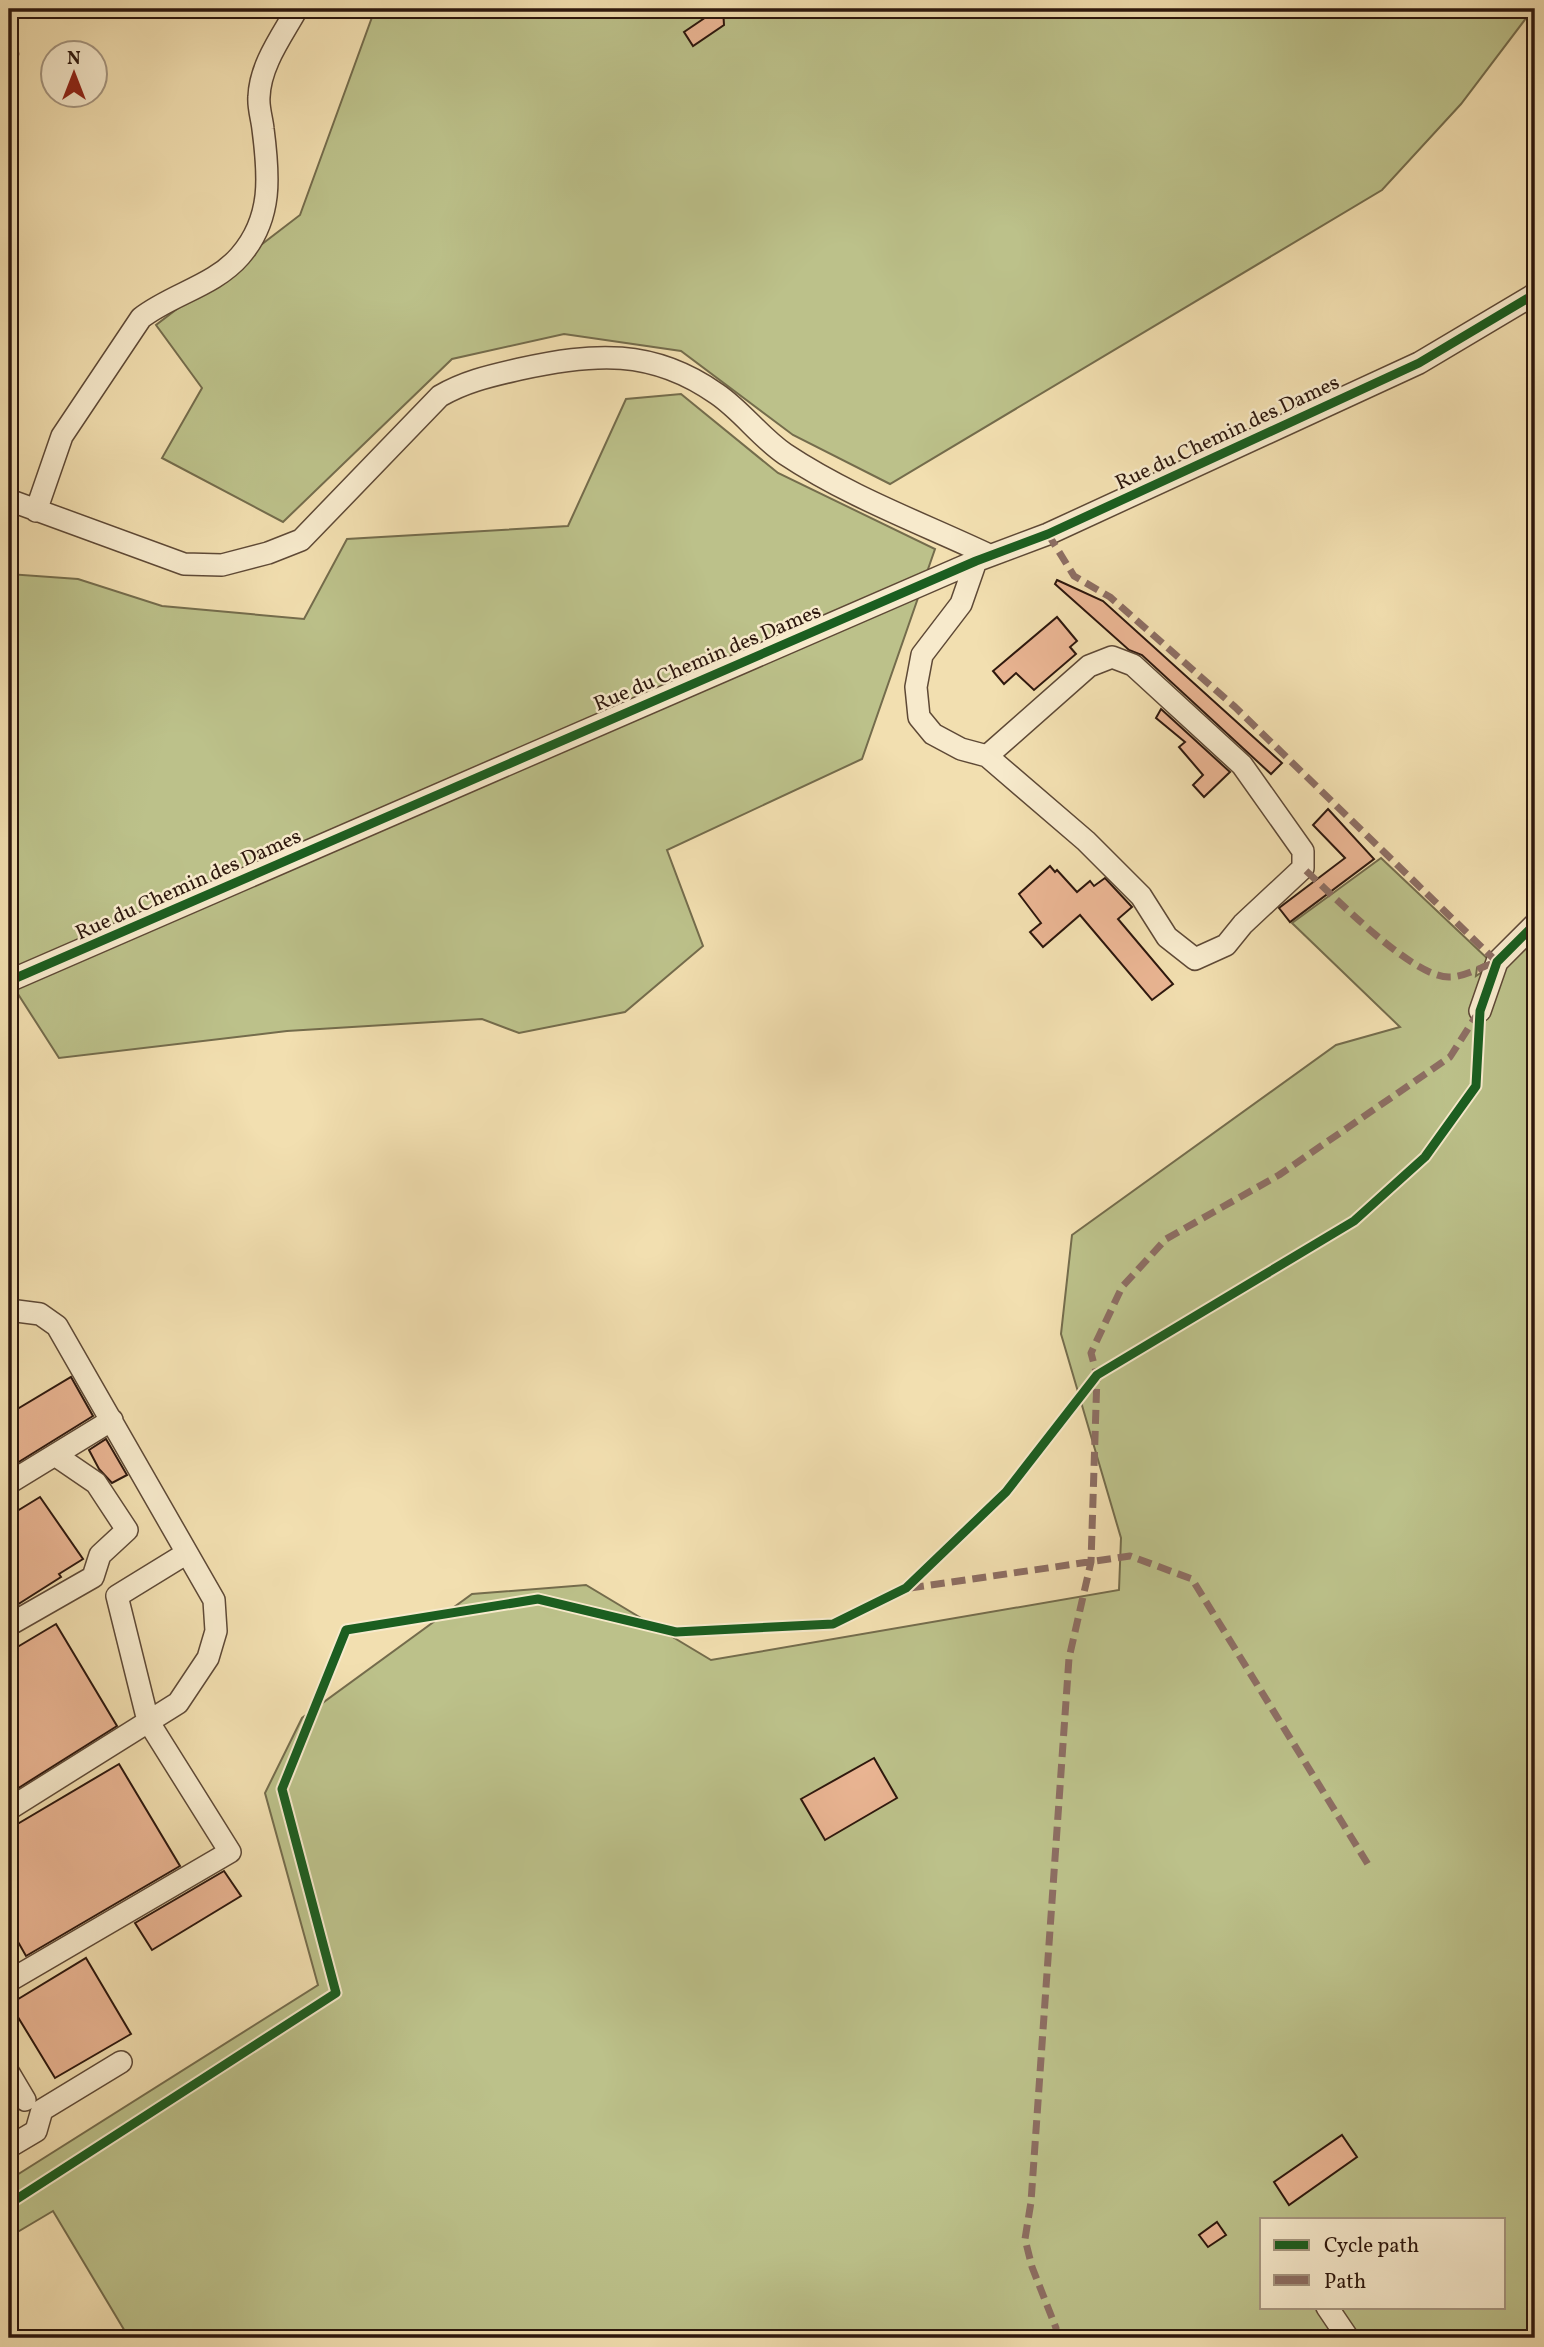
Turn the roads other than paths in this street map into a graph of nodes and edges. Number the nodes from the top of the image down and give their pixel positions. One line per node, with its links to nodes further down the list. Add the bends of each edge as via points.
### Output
1 (297, 9): 4 (street, via 265,66 259,97 270,180 262,223 241,255 221,274 157,305 141,318 62,436)
2 (1535, 294): 5 (street, Rue du Chemin des Dames, via 1419,363 1048,534)
3 (9, 500): 4 (street)
4 (36, 511): 5 (street, via 184,564 222,565 268,553 301,540 440,396 465,382 574,357 625,357 680,372 719,395 783,453)
5 (983, 558): 6 (street, via 961,604 922,655 916,687 919,717 933,734); 8 (street, Rue du Chemin des Dames)
6 (987, 756): 6 (street, via 1089,666 1112,657 1133,665 1242,765 1303,851 1303,868 1226,945 1195,959 1167,937 1141,896 1086,841)
7 (1535, 924): 9 (street, via 1497,962)
8 (9, 981)
9 (1480, 1011)
10 (9, 1310): 11 (street, via 40,1314 57,1325)
11 (112, 1420): 12 (street); 14 (street)
12 (55, 1455): 13 (street); 15 (street, via 96,1483 127,1530 100,1555 93,1577)
13 (9, 1483)
14 (187, 1553): 16 (street, via 214,1600 216,1631 208,1658 178,1703); 16 (street, via 117,1596)
15 (9, 1625)
16 (148, 1721): 17 (street); 18 (street, via 230,1852)
17 (9, 1809)
18 (9, 1981)
19 (121, 2062): 22 (street, via 42,2110 36,2131)
20 (9, 2073): 21 (street)
21 (25, 2100)
22 (9, 2147)
23 (1328, 2308): 24 (street)
24 (1349, 2338)

